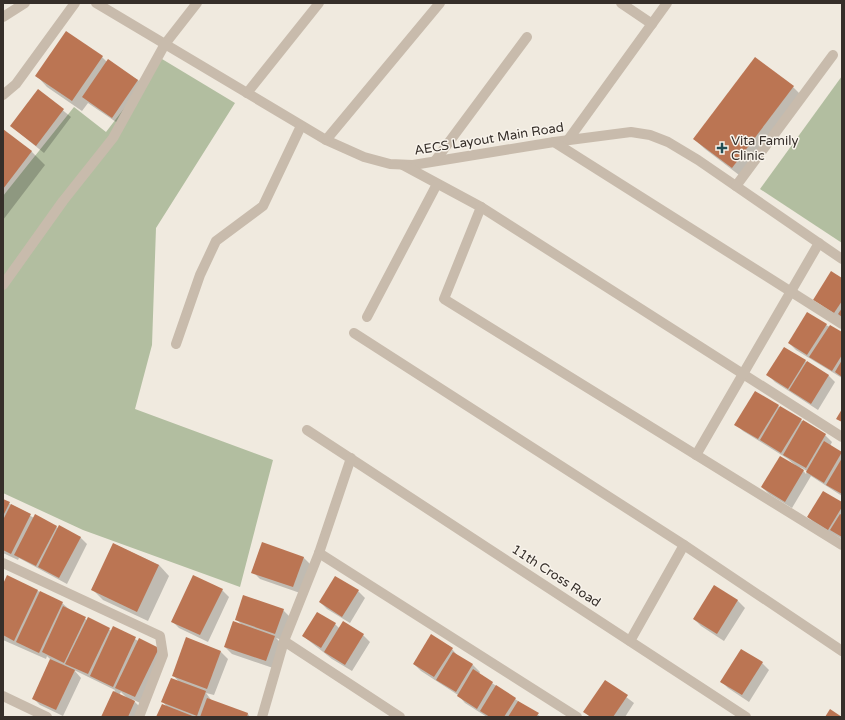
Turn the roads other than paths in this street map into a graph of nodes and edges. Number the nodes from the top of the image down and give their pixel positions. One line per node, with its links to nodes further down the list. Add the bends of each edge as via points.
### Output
1 (25, 3): 9 (street)
2 (75, 3): 15 (street, via 16,84)
3 (96, 3): 12 (street, AECS Layout Main Road)
4 (197, 3): 12 (street)
5 (319, 3): 14 (street)
6 (440, 3): 17 (street)
7 (621, 3): 10 (street)
8 (668, 3): 10 (street)
9 (3, 17)
10 (652, 24): 18 (street)
11 (527, 37): 20 (street)
12 (165, 44): 14 (street, AECS Layout Main Road); 27 (street, via 113,138 63,201)
13 (833, 55): 23 (street)
14 (247, 93): 16 (street, AECS Layout Main Road)
15 (3, 95)
16 (301, 126): 17 (street, AECS Layout Main Road); 32 (street, via 263,206 216,241 200,275)
17 (326, 140): 21 (street, AECS Layout Main Road, via 364,157 390,164)
18 (568, 140): 19 (street, AECS Layout Main Road); 23 (street, AECS Layout Main Road, via 631,132 650,136 668,142)
19 (554, 142): 20 (street, AECS Layout Main Road); 28 (street)
20 (435, 161): 21 (street, AECS Layout Main Road, via 413,165)
21 (401, 164): 22 (street)
22 (437, 184): 24 (street); 29 (street)
23 (736, 186): 25 (street, AECS Layout Main Road)
24 (481, 207): 33 (street); 36 (street, via 444,299)
25 (820, 243): 26 (street, AECS Layout Main Road); 28 (street)
26 (842, 259)
27 (3, 285)
28 (792, 292): 30 (street); 33 (street)
29 (367, 317)
30 (842, 324)
31 (354, 333): 38 (street)
32 (176, 344)
33 (745, 373): 35 (street); 36 (street)
34 (307, 430): 37 (street, 11th Cross Road)
35 (842, 436)
36 (696, 455): 39 (street)
37 (351, 458): 40 (street); 43 (street, 11th Cross Road)
38 (684, 545): 43 (street); 44 (street)
39 (842, 545)
40 (319, 553): 42 (street); 50 (street)
41 (3, 563): 47 (street, via 160,636 163,655)
42 (284, 641): 48 (street); 49 (street)
43 (630, 641): 51 (street, 11th Cross Road)
44 (842, 651)
45 (3, 696): 46 (street)
46 (47, 717)
47 (139, 717)
48 (262, 717)
49 (400, 717)
50 (577, 717)
51 (746, 717)

